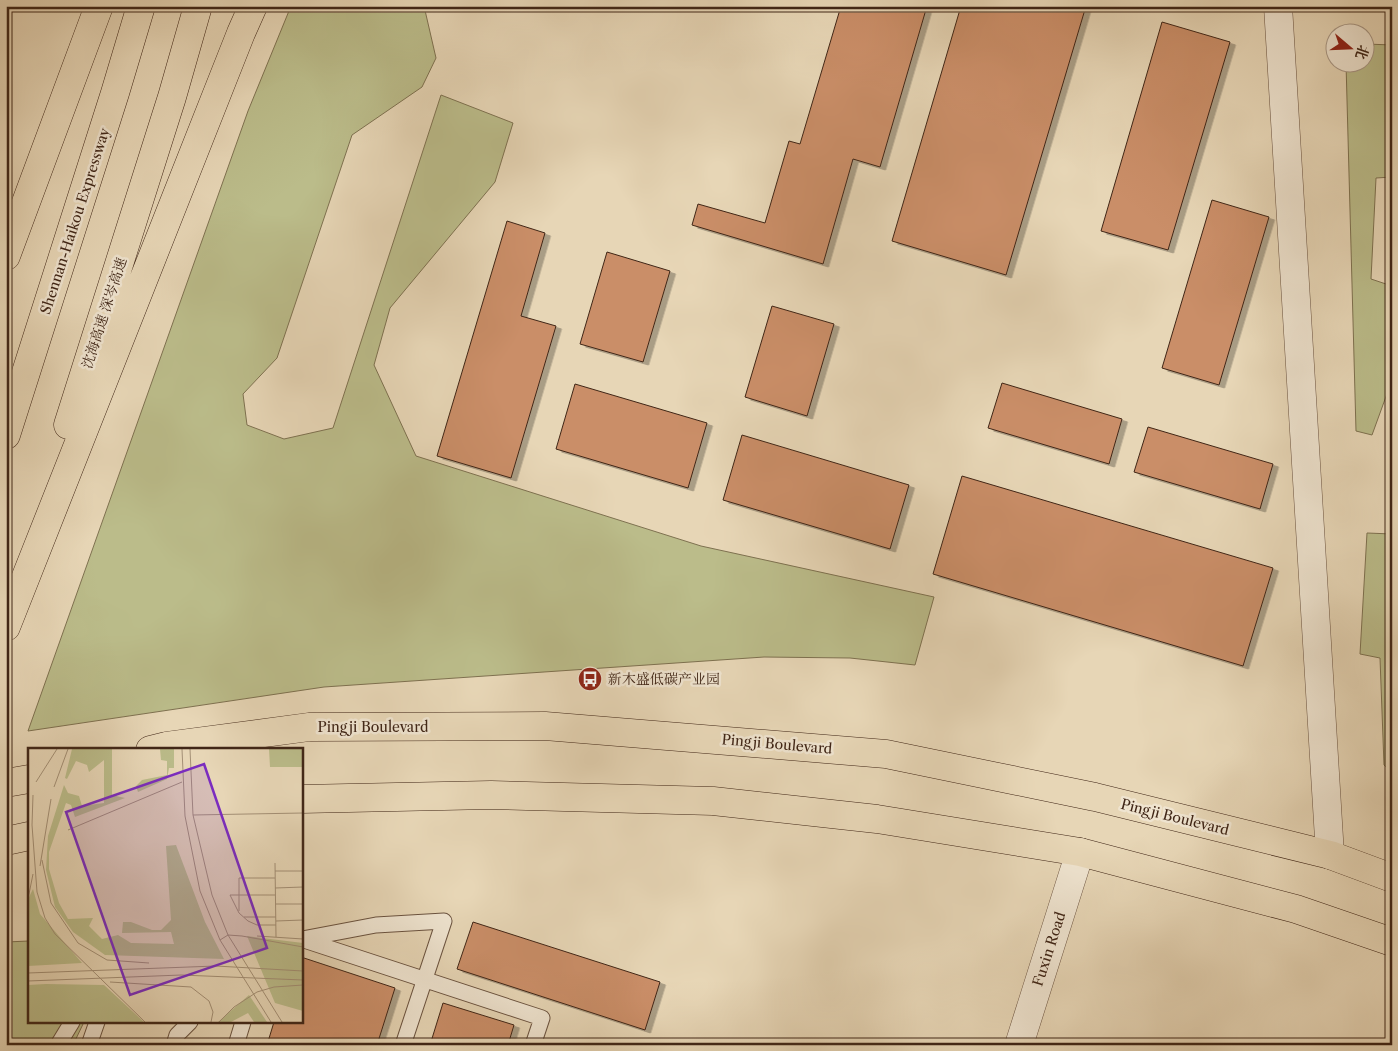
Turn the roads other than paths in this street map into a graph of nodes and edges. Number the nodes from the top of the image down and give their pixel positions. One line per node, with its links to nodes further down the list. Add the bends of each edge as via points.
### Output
1 (98, 6): 6 (main road)
2 (141, 6): 7 (main road, Shennan-Haikou Expressway)
3 (198, 6): 8 (main road, 沈海高速 深岑高速)
4 (253, 6): 9 (main road)
5 (1278, 6): 17 (street)
6 (6, 256)
7 (6, 435)
8 (6, 619)
9 (6, 626)
10 (161, 748): 17 (main road, Pingji Boulevard, via 309,727 545,726 886,754 1095,797)
11 (28, 779): 12 (main road)
12 (6, 783)
13 (302, 798): 16 (main road, via 491,795 713,801 877,819)
14 (28, 836): 15 (main road)
15 (6, 841)
16 (1080, 852): 21 (main road, via 1296,909); 33 (street, Fuxin Road)
17 (1330, 855): 18 (main road, Pingji Boulevard)
18 (1392, 878)
19 (302, 939): 22 (lane)
20 (302, 939): 22 (lane, via 376,925 444,921)
21 (1392, 942)
22 (424, 980): 31 (lane); 32 (lane, via 542,1018)
23 (71, 1024): 27 (lane)
24 (96, 1024): 28 (lane)
25 (188, 1024): 29 (lane, via 177,1035)
26 (242, 1024): 30 (lane)
27 (58, 1045)
28 (89, 1045)
29 (174, 1045)
30 (236, 1045)
31 (403, 1045)
32 (533, 1045)
33 (1019, 1045)

